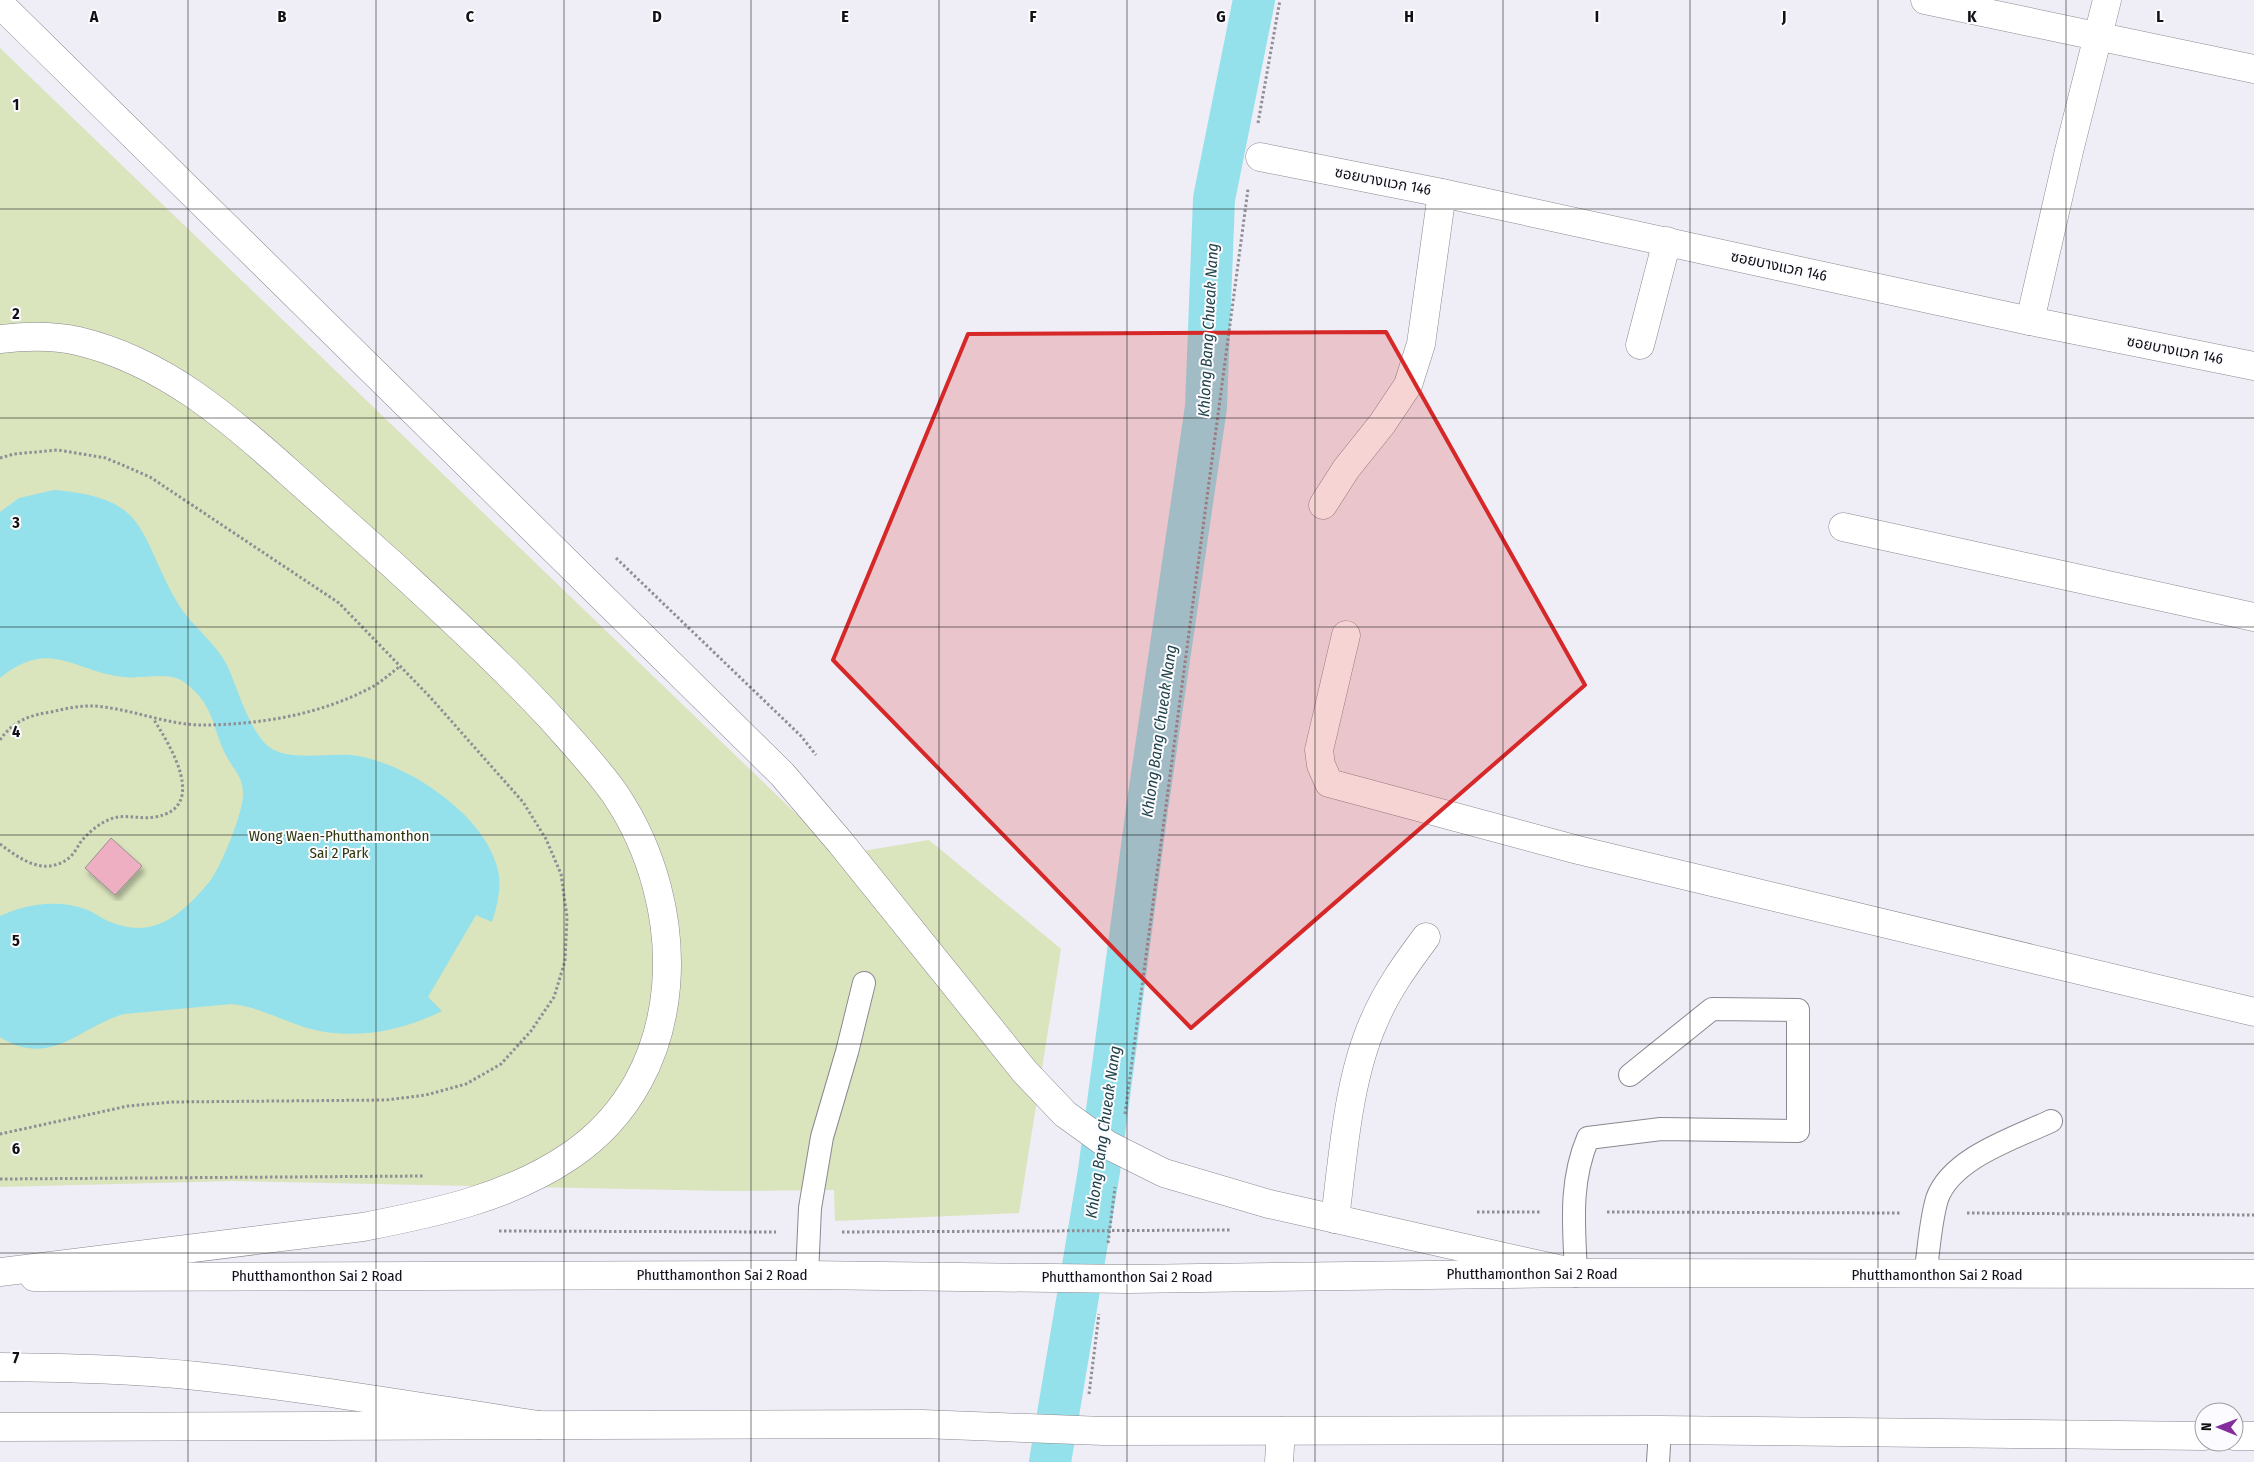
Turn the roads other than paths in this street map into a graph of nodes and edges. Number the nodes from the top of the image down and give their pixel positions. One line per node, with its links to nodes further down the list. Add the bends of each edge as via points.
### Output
1 (1925, 0): 4 (main road)
2 (2107, 0): 4 (main road)
3 (0, 4): 22 (main road, via 763,755 822,821 993,1035 1066,1114 1108,1145 1164,1173 1269,1204)
4 (2097, 38): 5 (main road); 9 (main road)
5 (2254, 69)
6 (1255, 156): 7 (main road, ซอยบางแวก 146)
7 (1442, 193): 8 (main road, ซอยบางแวก 146); 13 (main road, via 1421,344 1408,385)
8 (1667, 241): 9 (main road, ซอยบางแวก 146); 11 (main road)
9 (2030, 321): 12 (main road, ซอยบางแวก 146)
10 (0, 339): 23 (main road, via 30,336 76,341 141,365 197,395 240,428 473,638 585,756 615,795 639,836 657,888 667,938 668,988 660,1031 640,1079 612,1119 571,1156 524,1182 477,1201 362,1227)
11 (1640, 345)
12 (2254, 366)
13 (1323, 505)
14 (1843, 527): 15 (main road)
15 (2254, 616)
16 (1346, 635): 19 (main road, via 1319,750 1329,783 1578,850)
17 (1426, 937): 22 (main road, via 1395,979 1373,1022 1356,1071)
18 (864, 983): 26 (lane, via 822,1137 810,1208)
19 (2254, 1012)
20 (1630, 1074): 24 (lane, via 1712,1009 1798,1010 1798,1131 1661,1129 1588,1138 1579,1161 1574,1212)
21 (2051, 1121): 27 (lane, via 1956,1170 1938,1198)
22 (1335, 1219): 24 (main road)
23 (0, 1272)
24 (1576, 1273): 26 (main road, Phutthamonthon Sai 2 Road, via 1128,1279); 27 (main road, Phutthamonthon Sai 2 Road)
25 (2254, 1274): 27 (main road, Phutthamonthon Sai 2 Road)
26 (807, 1275): 28 (main road, Phutthamonthon Sai 2 Road)
27 (1925, 1275)
28 (0, 1277)
29 (0, 1367): 30 (main road, via 195,1376)
30 (539, 1425): 31 (main road); 33 (main road, via 922,1424 1103,1432)
31 (0, 1427)
32 (1660, 1430): 33 (main road); 34 (main road); 36 (lane)
33 (1281, 1431): 35 (main road)
34 (2194, 1436)
35 (1279, 1462)
36 (1658, 1462)

